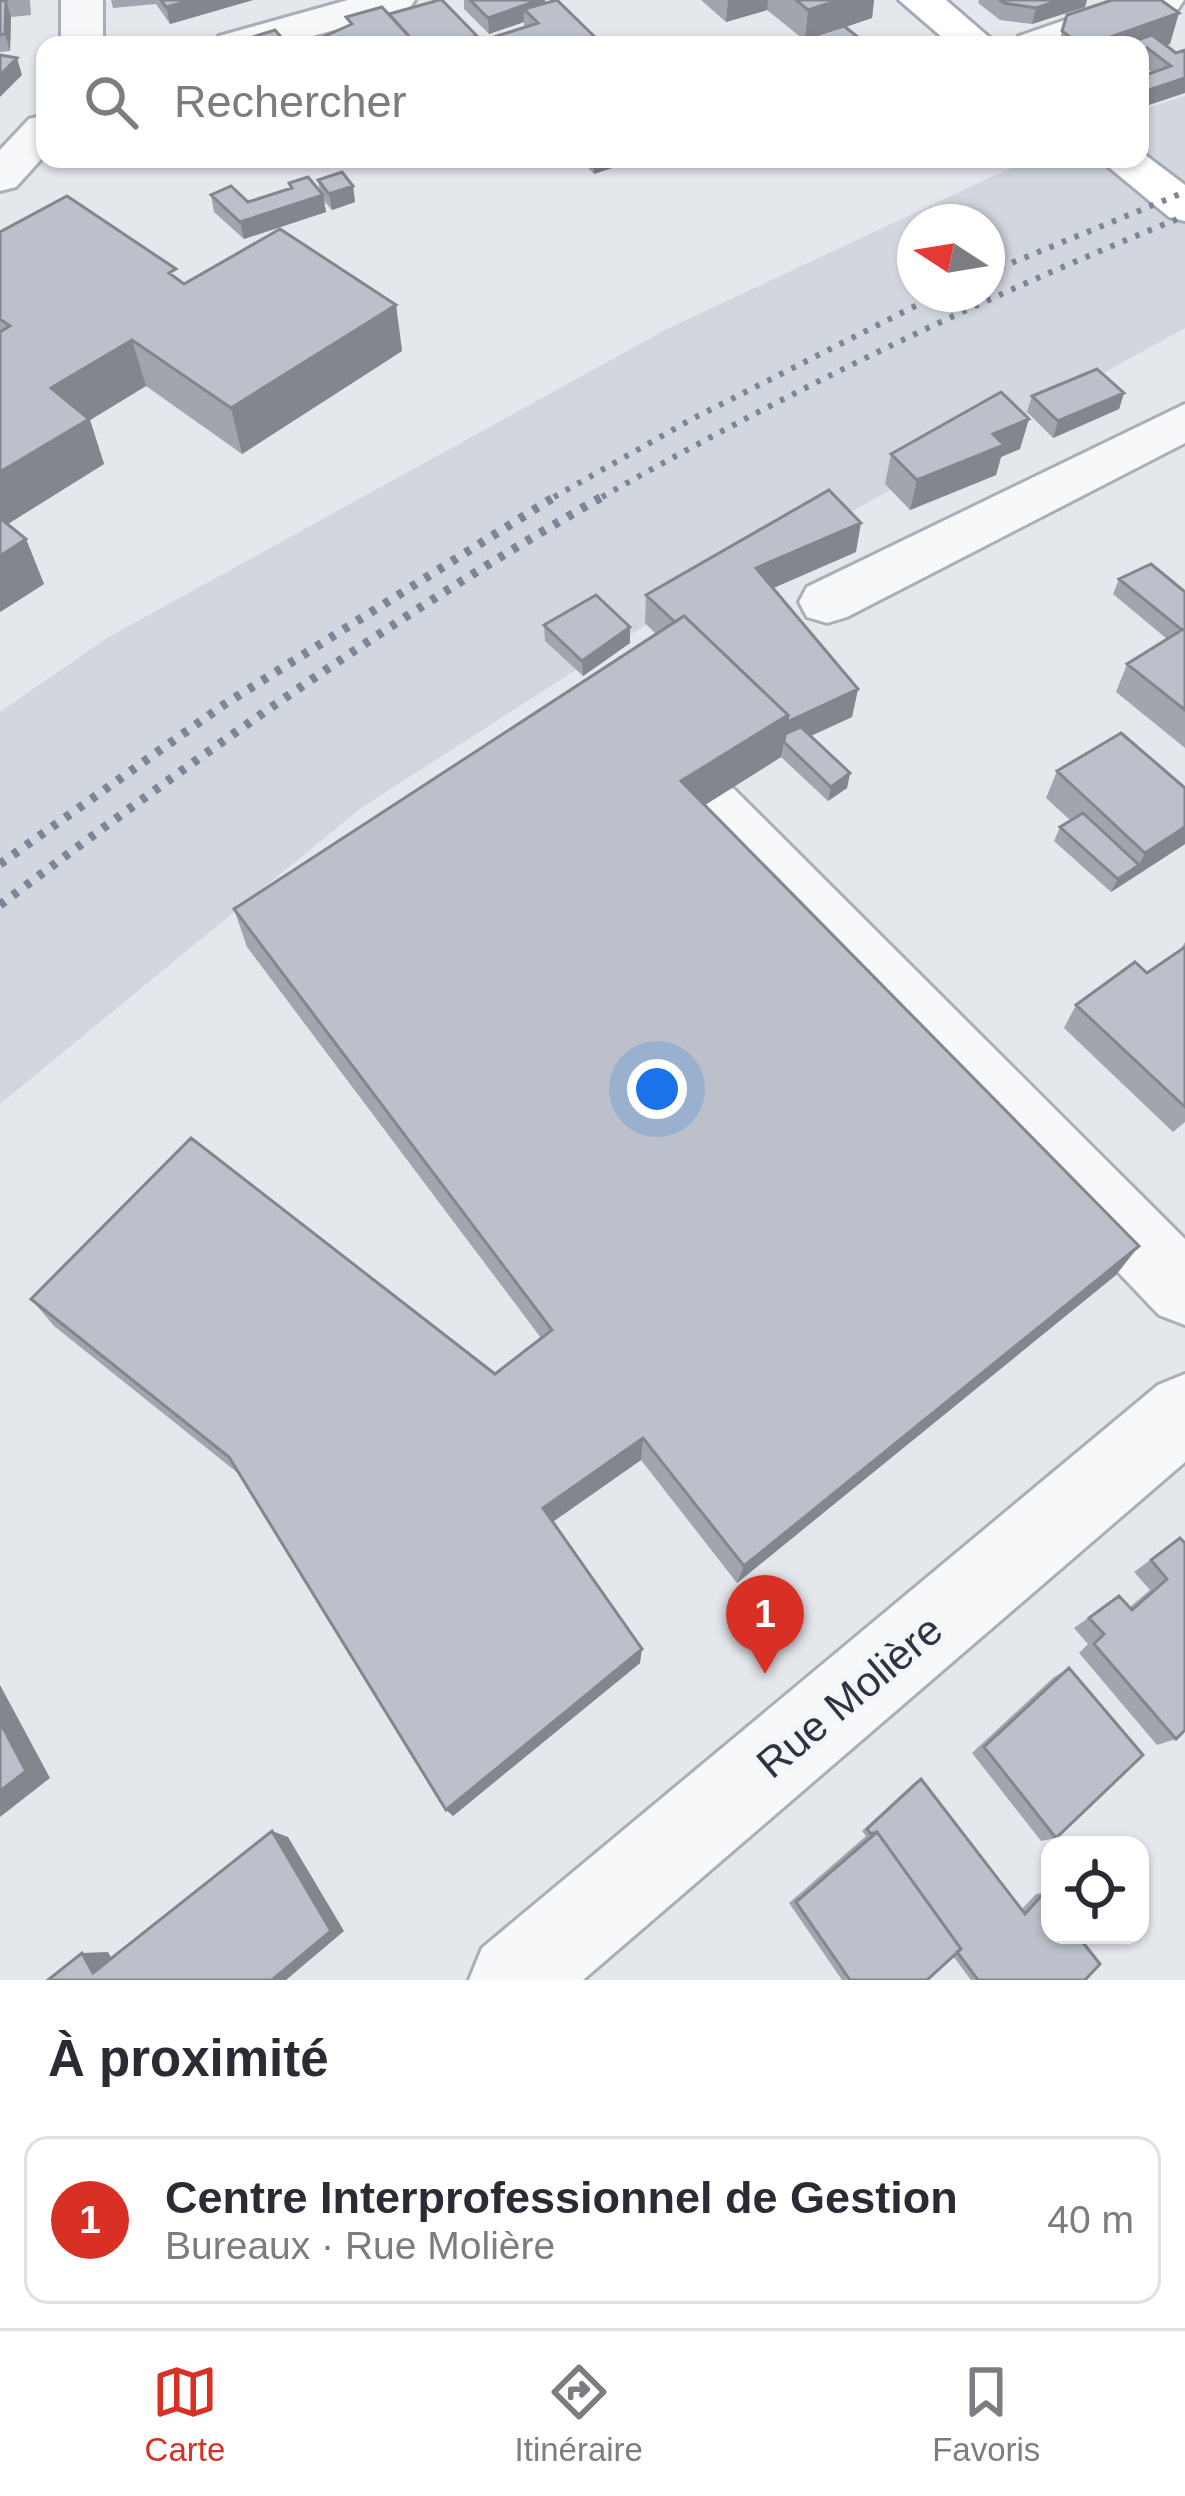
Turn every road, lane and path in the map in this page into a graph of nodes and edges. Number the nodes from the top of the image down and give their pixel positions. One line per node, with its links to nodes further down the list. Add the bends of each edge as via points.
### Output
1 (82, 0): 5 (street)
2 (394, 0): 6 (street)
3 (920, 0): 7 (main road)
4 (1163, 0): 8 (street)
5 (82, 36)
6 (266, 36)
7 (966, 36)
8 (1060, 36)
9 (36, 138): 11 (street)
10 (1134, 168): 12 (main road)
11 (0, 177)
12 (1185, 206)
13 (1185, 421): 14 (street)
14 (827, 602)
15 (712, 806): 16 (street)
16 (1185, 1290)
17 (1185, 1412): 18 (street, Rue Molière)
18 (514, 1980)

